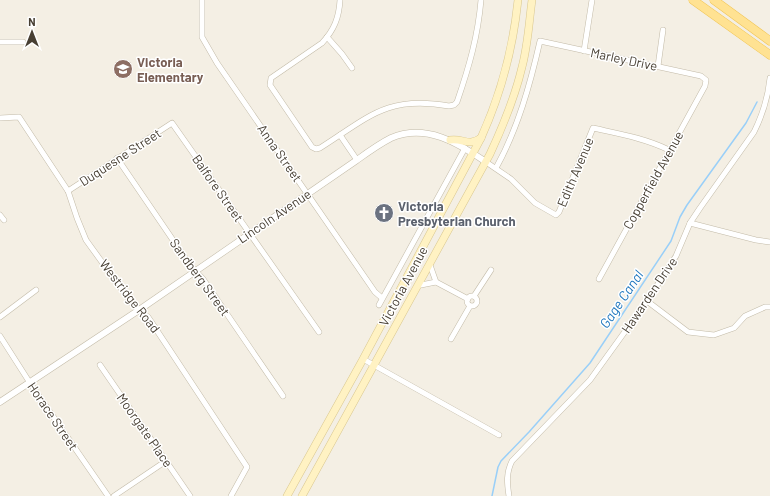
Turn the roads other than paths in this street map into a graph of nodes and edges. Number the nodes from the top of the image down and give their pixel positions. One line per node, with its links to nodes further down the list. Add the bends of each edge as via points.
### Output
1 (202, 0): 34 (street, Anna Street, via 202,37 217,64)
2 (340, 0): 10 (street, via 337,22)
3 (482, 0): 23 (street, via 473,53 454,105 417,102 384,108)
4 (518, 0): 24 (main road, Victoria Avenue, via 506,70)
5 (532, 0): 31 (main road, Victoria Avenue, via 525,53 518,82 502,128)
6 (592, 0): 14 (street)
7 (693, 0): 15 (main road)
8 (714, 0): 11 (main road)
9 (663, 30): 16 (street)
10 (327, 37): 17 (street); 23 (street, via 271,78 270,85 312,147 320,148)
11 (770, 41)
12 (0, 42): 13 (street)
13 (22, 42)
14 (584, 51): 16 (street, Marley Drive); 32 (street, Marley Drive, via 540,41 523,106)
15 (770, 55)
16 (658, 66): 19 (street, Marley Drive, via 701,76)
17 (352, 68)
18 (770, 78): 20 (street, Hawarden Drive)
19 (706, 80): 27 (street, Copperfield Avenue)
20 (769, 90): 38 (street, Hawarden Drive, via 761,119 754,132)
21 (0, 118): 33 (street, Westridge Road, via 19,117)
22 (172, 123): 29 (street, Duquesne Street); 39 (street, Balfore Street)
23 (340, 135): 30 (street)
24 (481, 138): 25 (main road, via 472,142); 28 (main road, Victoria Avenue)
25 (450, 140): 26 (street, Lincoln Avenue); 30 (street, Lincoln Avenue, via 427,133 402,135 384,142)
26 (465, 148): 28 (street, Lincoln Avenue); 49 (street)
27 (669, 150): 36 (street, Edith Avenue, via 653,142 594,128); 44 (street, Copperfield Avenue)
28 (474, 154): 31 (street, Lincoln Avenue); 60 (main road, Victoria Avenue)
29 (117, 158): 33 (street, Duquesne Street); 43 (street, Sandberg Street)
30 (357, 160): 34 (street, Lincoln Avenue)
31 (486, 162): 32 (street, Lincoln Avenue); 41 (main road, Victoria Avenue)
32 (496, 168): 36 (street, Lincoln Avenue, via 536,203)
33 (68, 191): 55 (street, Westridge Road, via 86,240)
34 (308, 194): 39 (street, Lincoln Avenue); 49 (street, Anna Street)
35 (0, 215): 37 (street)
36 (556, 215)
37 (4, 220)
38 (690, 223): 40 (street); 51 (street, Hawarden Drive, via 676,256)
39 (250, 233): 43 (street, Lincoln Avenue); 57 (street, Balfore Street)
40 (770, 242)
41 (430, 265): 45 (street); 46 (main road, Victoria Avenue)
42 (491, 270): 48 (street)
43 (195, 271): 55 (street, Lincoln Avenue); 64 (street, Sandberg Street)
44 (599, 279)
45 (436, 282): 46 (street); 50 (street)
46 (419, 284): 61 (main road, Victoria Avenue)
47 (36, 290): 56 (street)
48 (474, 296): 50 (street); 53 (street, via 477,303)
49 (382, 298): 52 (street)
50 (468, 299): 53 (street, via 467,303)
51 (647, 301): 54 (street, via 688,332 714,335 734,328 745,316); 74 (street, Hawarden Drive, via 590,380 512,461 507,478)
52 (379, 305)
53 (470, 306): 59 (street)
54 (770, 307)
55 (139, 310): 63 (street, Lincoln Avenue); 71 (street, Westridge Road, via 148,317 248,467)
56 (0, 317)
57 (318, 332)
58 (0, 336): 63 (street, Horace Street)
59 (451, 339)
60 (363, 359): 61 (street); 72 (main road, Victoria Avenue)
61 (374, 364): 66 (street); 73 (main road, Victoria Avenue)
62 (100, 365): 67 (street, Moorgate Place)
63 (30, 383): 65 (street, Lincoln Avenue); 68 (street, Horace Street)
64 (283, 396)
65 (0, 402)
66 (499, 435)
67 (166, 461): 69 (street); 70 (street, Moorgate Place)
68 (108, 496)
69 (114, 496)
70 (190, 496)
71 (231, 496)
72 (287, 496)
73 (302, 496)
74 (509, 496)

